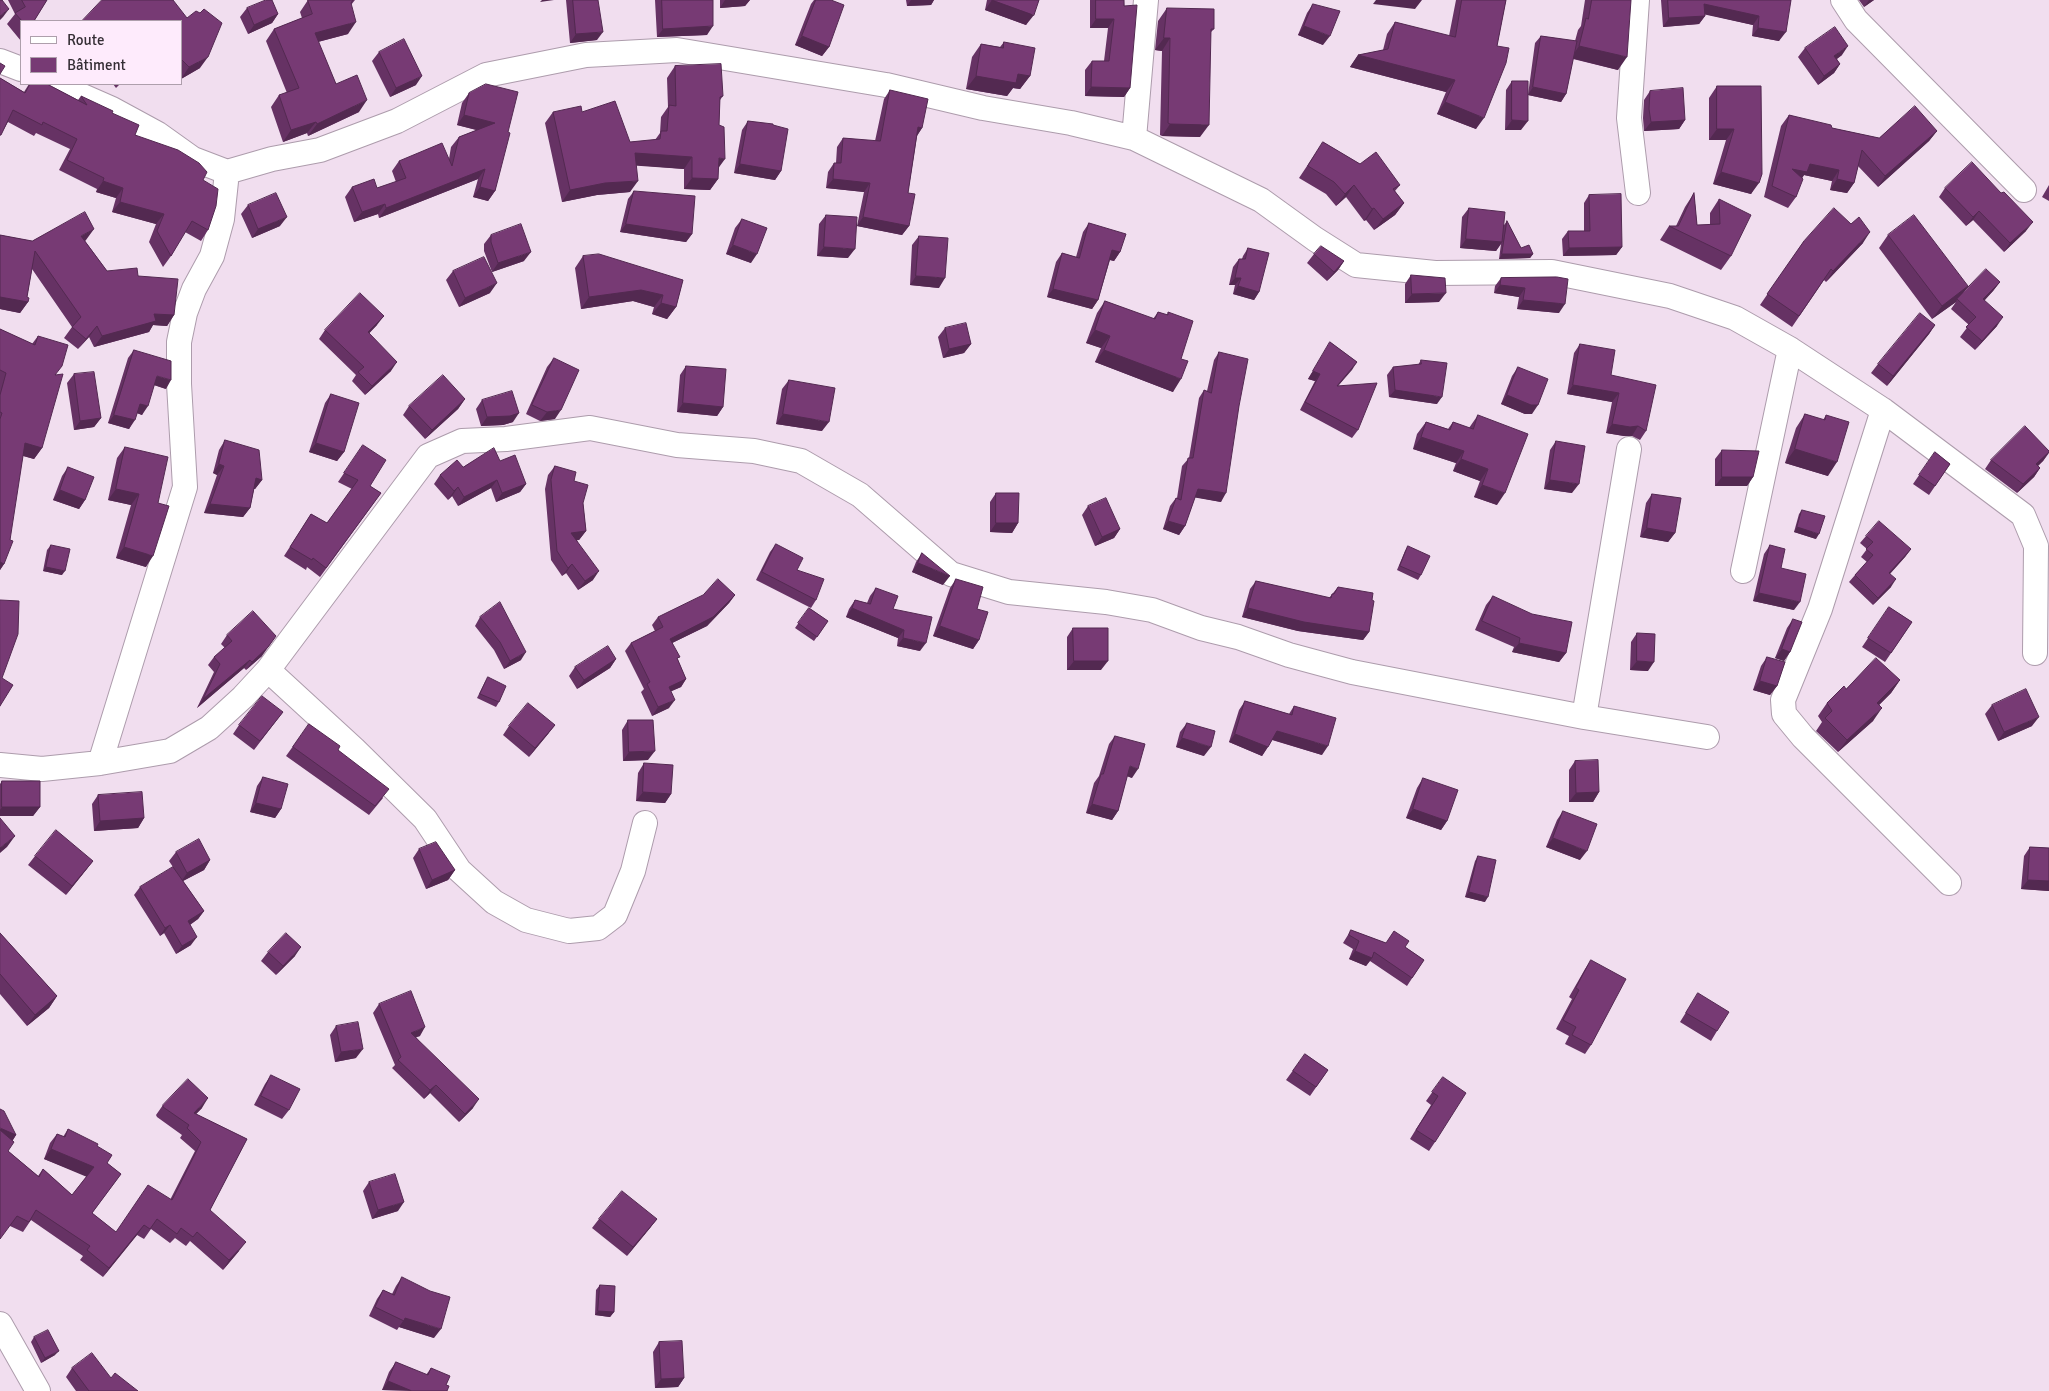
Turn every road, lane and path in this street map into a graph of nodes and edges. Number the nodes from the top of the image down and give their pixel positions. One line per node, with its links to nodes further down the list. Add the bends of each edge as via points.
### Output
1 (1146, 0): 7 (street)
2 (1637, 0): 10 (street, via 1629,118)
3 (1843, 0): 9 (street, via 1856,20)
4 (0, 61): 5 (street)
5 (20, 69)
6 (57, 85): 8 (street, via 112,109 158,134 194,159)
7 (1134, 138): 8 (street, via 886,86 676,50 586,55 486,75 388,124 320,150); 11 (street, via 1261,200 1356,265 1436,273 1552,272 1670,296 1735,318)
8 (227, 172): 19 (street, via 222,219 212,256 194,289 179,342 185,486)
9 (2024, 190)
10 (1638, 193)
11 (1790, 350): 12 (street); 14 (street)
12 (1882, 410): 15 (street, via 2023,515 2036,546); 22 (street, via 1820,609 1783,700 1784,714 1803,738)
13 (1629, 449): 17 (street)
14 (1743, 570)
15 (2034, 654)
16 (268, 670): 17 (street, via 428,456 462,441 590,428 677,445 754,451 801,461 860,496 951,574 1009,592 1152,610 1200,628 1352,672); 19 (street, via 209,728 170,751); 21 (street, via 425,819 459,870 494,902 526,920 569,931 598,928 615,915 633,871)
17 (1584, 717): 18 (street)
18 (1707, 737)
19 (100, 763): 20 (street, via 42,769)
20 (0, 765)
21 (645, 823)
22 (1949, 883)
23 (0, 1324): 24 (street)
24 (38, 1391)

